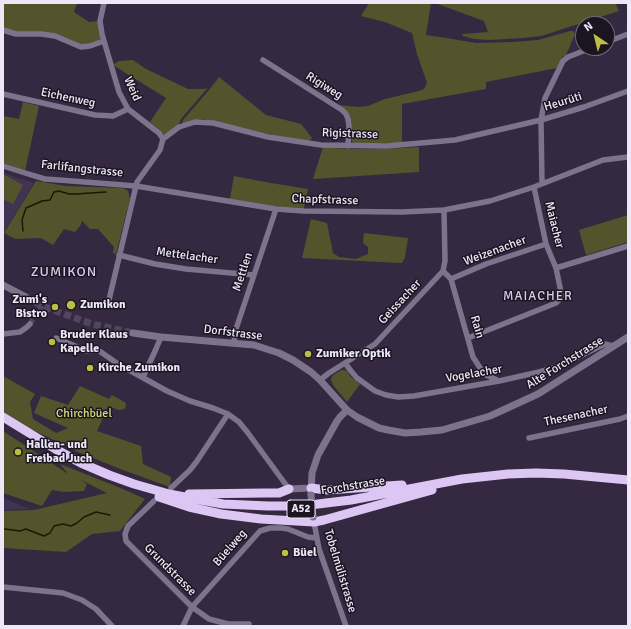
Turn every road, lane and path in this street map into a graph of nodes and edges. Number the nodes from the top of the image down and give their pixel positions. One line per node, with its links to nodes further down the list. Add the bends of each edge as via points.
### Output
1 (104, 3): 5 (street, Weid, via 100,21)
2 (3, 30): 5 (street, via 16,34 55,36 82,47)
3 (628, 34): 4 (street)
4 (615, 39)
5 (104, 41): 10 (street, Weid, via 119,92)
6 (575, 54): 11 (street, via 563,61 545,98)
7 (263, 60): 13 (street, Rigiweg, via 346,114 349,126)
8 (628, 91): 11 (street, Heurüti)
9 (3, 94): 10 (street, Eichenweg, via 96,115 113,116)
10 (128, 109): 12 (street, Weid)
11 (541, 120): 13 (street, Rigistrasse, via 455,140 387,146); 16 (street, Heurüti)
12 (163, 139): 13 (street, Rigistrasse, via 179,127 195,122 268,137 321,145); 17 (street, via 160,150)
13 (348, 146)
14 (628, 157): 16 (street, Chapfstrasse, via 603,160)
15 (3, 166): 17 (street, Farlifangstrasse, via 25,174 58,180)
16 (542, 183): 18 (street, Chapfstrasse)
17 (136, 186): 19 (street, Chapfstrasse); 23 (street)
18 (534, 187): 20 (street, Chapfstrasse, via 490,201); 21 (street, Maiacher)
19 (276, 209): 20 (street, Chapfstrasse, via 373,213); 26 (street, Mettlen)
20 (444, 210): 25 (street)
21 (546, 244): 24 (street, Maiacher); 27 (street, Weizenacher)
22 (628, 246): 24 (street, Maiacher)
23 (119, 255): 26 (street, Mettelacher, via 186,269); 30 (street)
24 (556, 268): 37 (street, Maiacher, via 562,292 556,303)
25 (443, 271): 27 (street, Rain); 40 (street, Geissacher, via 375,344)
26 (254, 275): 38 (street, Mettlen, via 235,332)
27 (451, 279): 37 (street, Rain)
28 (3, 285): 29 (street)
29 (26, 297)
30 (108, 304)
31 (30, 324): 33 (street, via 20,332)
32 (133, 333): 34 (street, Dorfstrasse)
33 (3, 334)
34 (161, 337): 38 (street, Dorfstrasse); 41 (street)
35 (628, 337): 39 (street, Alte Forchstrasse)
36 (56, 338): 41 (street, via 87,351 98,350)
37 (468, 338): 43 (street, Rain, via 473,357 484,374)
38 (234, 343): 42 (street, Dorfstrasse, via 279,353 300,364)
39 (613, 346): 43 (street, Vogelacher, via 605,344 557,368); 44 (street, Alte Forchstrasse, via 538,394 490,416 442,430 405,433 388,430 364,421)
40 (345, 363): 42 (street, Geissacher); 43 (street, Vogelacher, via 354,375 375,391 398,397)
41 (143, 378): 45 (street, via 190,401)
42 (320, 380): 44 (street, Alte Forchstrasse)
43 (500, 381)
44 (347, 410): 56 (street, via 340,416 318,455 312,473)
45 (228, 414): 54 (street, via 197,461); 55 (street, via 248,433)
46 (628, 416): 49 (street, Thesenacher)
47 (3, 417): 57 (highway, Forchstrasse / A52, via 81,463)
48 (3, 422): 57 (highway, Forchstrasse / A52, via 73,463)
49 (529, 438)
50 (628, 480): 51 (highway, Forchstrasse / A52, via 524,474)
51 (436, 483): 56 (highway); 57 (highway, Forchstrasse / A52, via 313,505 223,504 180,496)
52 (451, 484): 53 (highway, Forchstrasse / A52, via 534,477); 57 (highway, Forchstrasse / A52, via 339,506 287,510 222,507); 58 (highway, via 330,519)
53 (628, 484)
54 (171, 488)
55 (289, 489): 56 (street); 57 (highway, via 279,493)
56 (311, 492): 58 (street, bridge)
57 (151, 494): 58 (highway, via 189,508 221,514 272,520); 61 (street, Grundstrasse, via 128,526 126,541)
58 (313, 520): 59 (street, Tobelmülistrasse)
59 (316, 538): 61 (street, Büelweg, via 288,529 270,528 260,531); 65 (street, Tobelmülistrasse)
60 (3, 587): 63 (street, via 63,593 96,609)
61 (192, 607): 62 (street, Grundstrasse, via 209,619 228,624); 64 (street, Büelweg)
62 (249, 624)
63 (112, 626)
64 (183, 626)
65 (346, 626)

